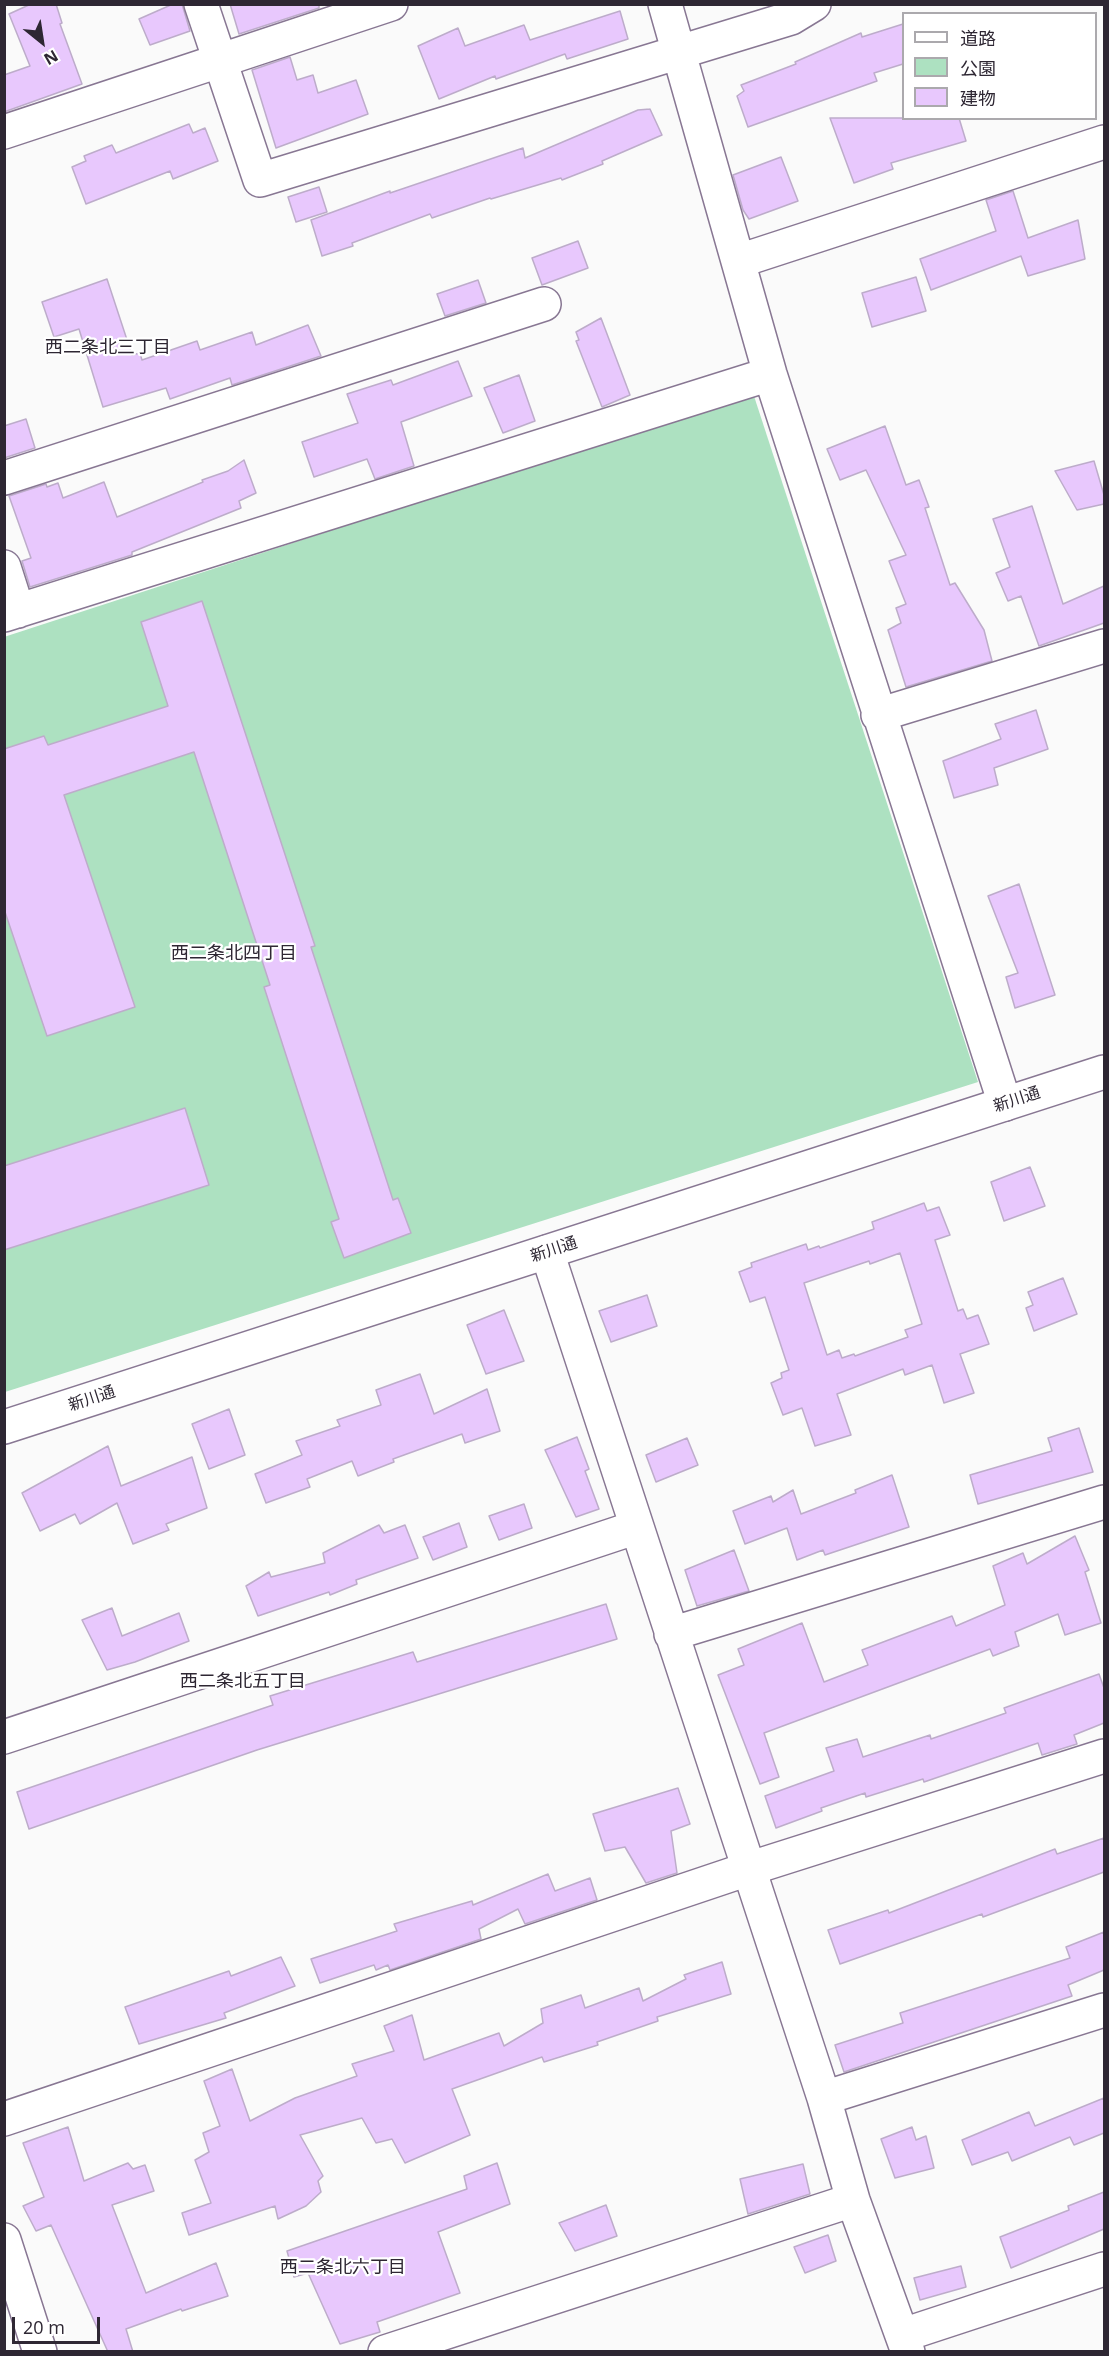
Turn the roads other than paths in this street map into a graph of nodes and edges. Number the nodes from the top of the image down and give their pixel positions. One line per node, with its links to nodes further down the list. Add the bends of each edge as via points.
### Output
1 (201, 4): 6 (street)
2 (391, 4): 6 (street)
3 (665, 4): 5 (street)
4 (814, 4): 5 (street, via 791,18)
5 (678, 51): 6 (street, via 260,180); 9 (street)
6 (219, 62): 7 (street)
7 (4, 132)
8 (1104, 142): 9 (street)
9 (739, 261): 11 (street)
10 (544, 304): 12 (street)
11 (770, 374): 14 (street); 16 (street)
12 (4, 478)
13 (4, 567): 14 (street)
14 (11, 613)
15 (1104, 646): 16 (street)
16 (878, 716): 18 (street)
17 (1104, 1072): 18 (street, 新川通)
18 (1005, 1104): 19 (street, 新川通)
19 (547, 1252): 20 (street, 新川通); 22 (street)
20 (4, 1427)
21 (1104, 1502): 23 (street)
22 (637, 1527): 23 (street); 24 (street)
23 (671, 1634): 26 (street)
24 (4, 1737)
25 (1104, 1756): 26 (street)
26 (748, 1869): 28 (street); 29 (street)
27 (1104, 2010): 28 (street)
28 (824, 2098): 30 (street)
29 (4, 2119)
30 (853, 2200): 33 (street); 35 (street)
31 (4, 2240): 34 (street)
32 (1104, 2269): 33 (street)
33 (905, 2343)
34 (40, 2352)
35 (385, 2352)

